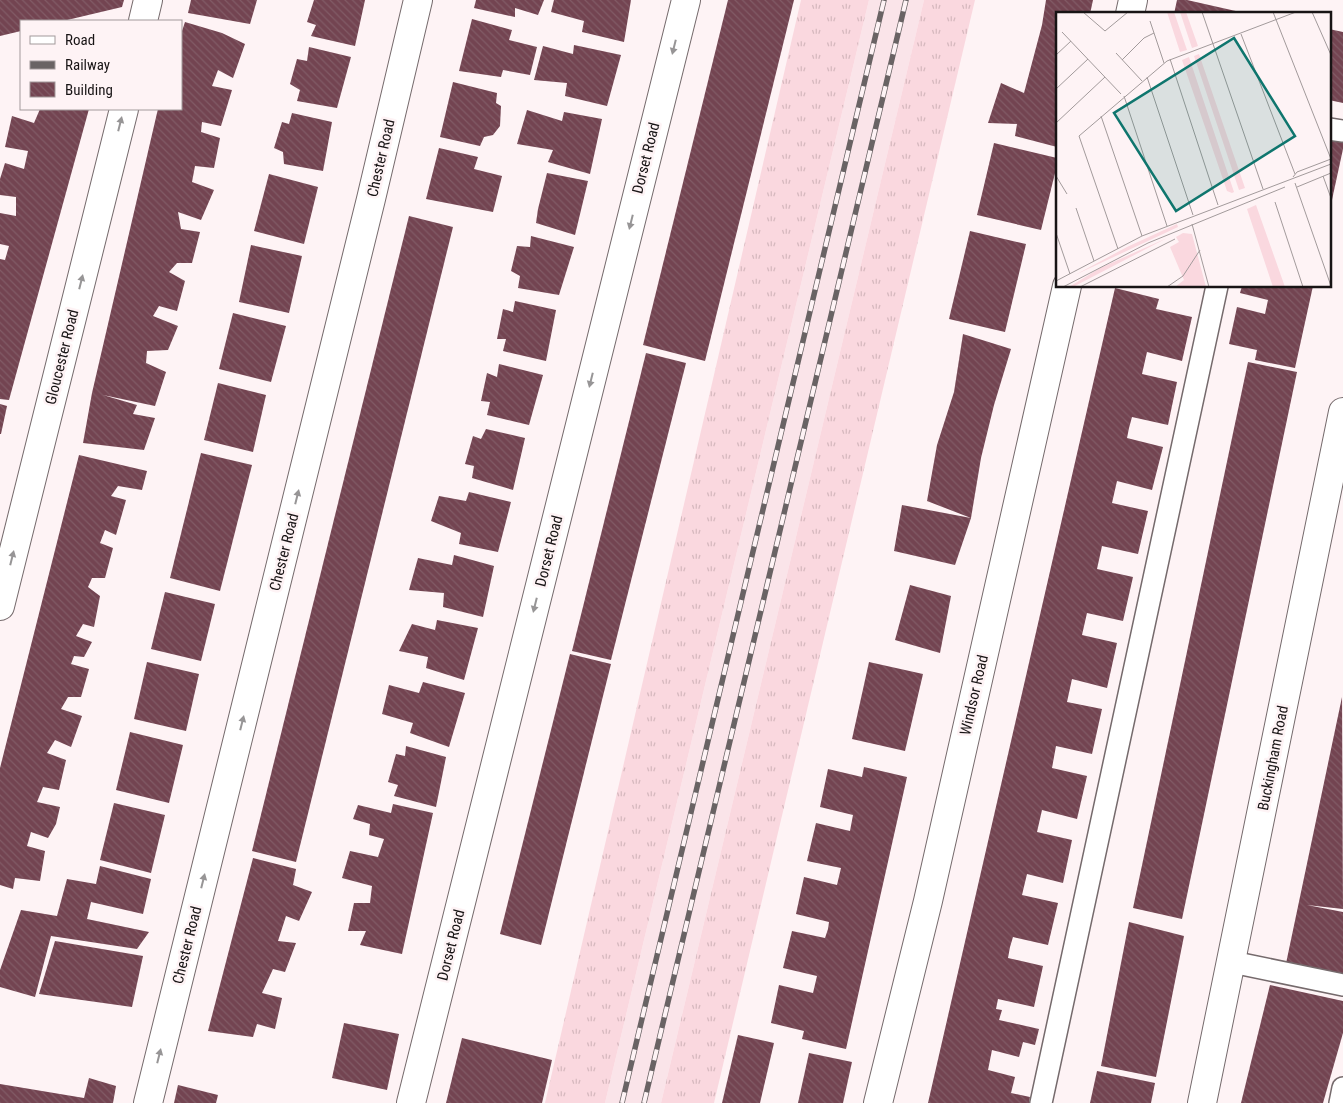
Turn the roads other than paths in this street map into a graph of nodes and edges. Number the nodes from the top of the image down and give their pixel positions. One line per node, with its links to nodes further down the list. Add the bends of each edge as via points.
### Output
1 (148, 0): 4 (street)
2 (418, 0): 15 (street, Chester Road, one-way to 2)
3 (686, 0): 16 (street, Dorset Road, one-way to 16)
4 (143, 20)
5 (124, 110): 11 (street, Gloucester Road, one-way to 5)
6 (1330, 129): 7 (lane)
7 (1343, 131)
8 (1068, 288): 17 (street, Windsor Road, via 928,901)
9 (1217, 288): 18 (lane)
10 (1343, 412): 12 (street, Buckingham Road)
11 (0, 606)
12 (1232, 962): 13 (lane); 19 (street, Buckingham Road)
13 (1343, 985)
14 (1343, 1088): 20 (lane)
15 (148, 1103)
16 (411, 1103)
17 (878, 1103)
18 (1041, 1103)
19 (1202, 1103)
20 (1340, 1103)

